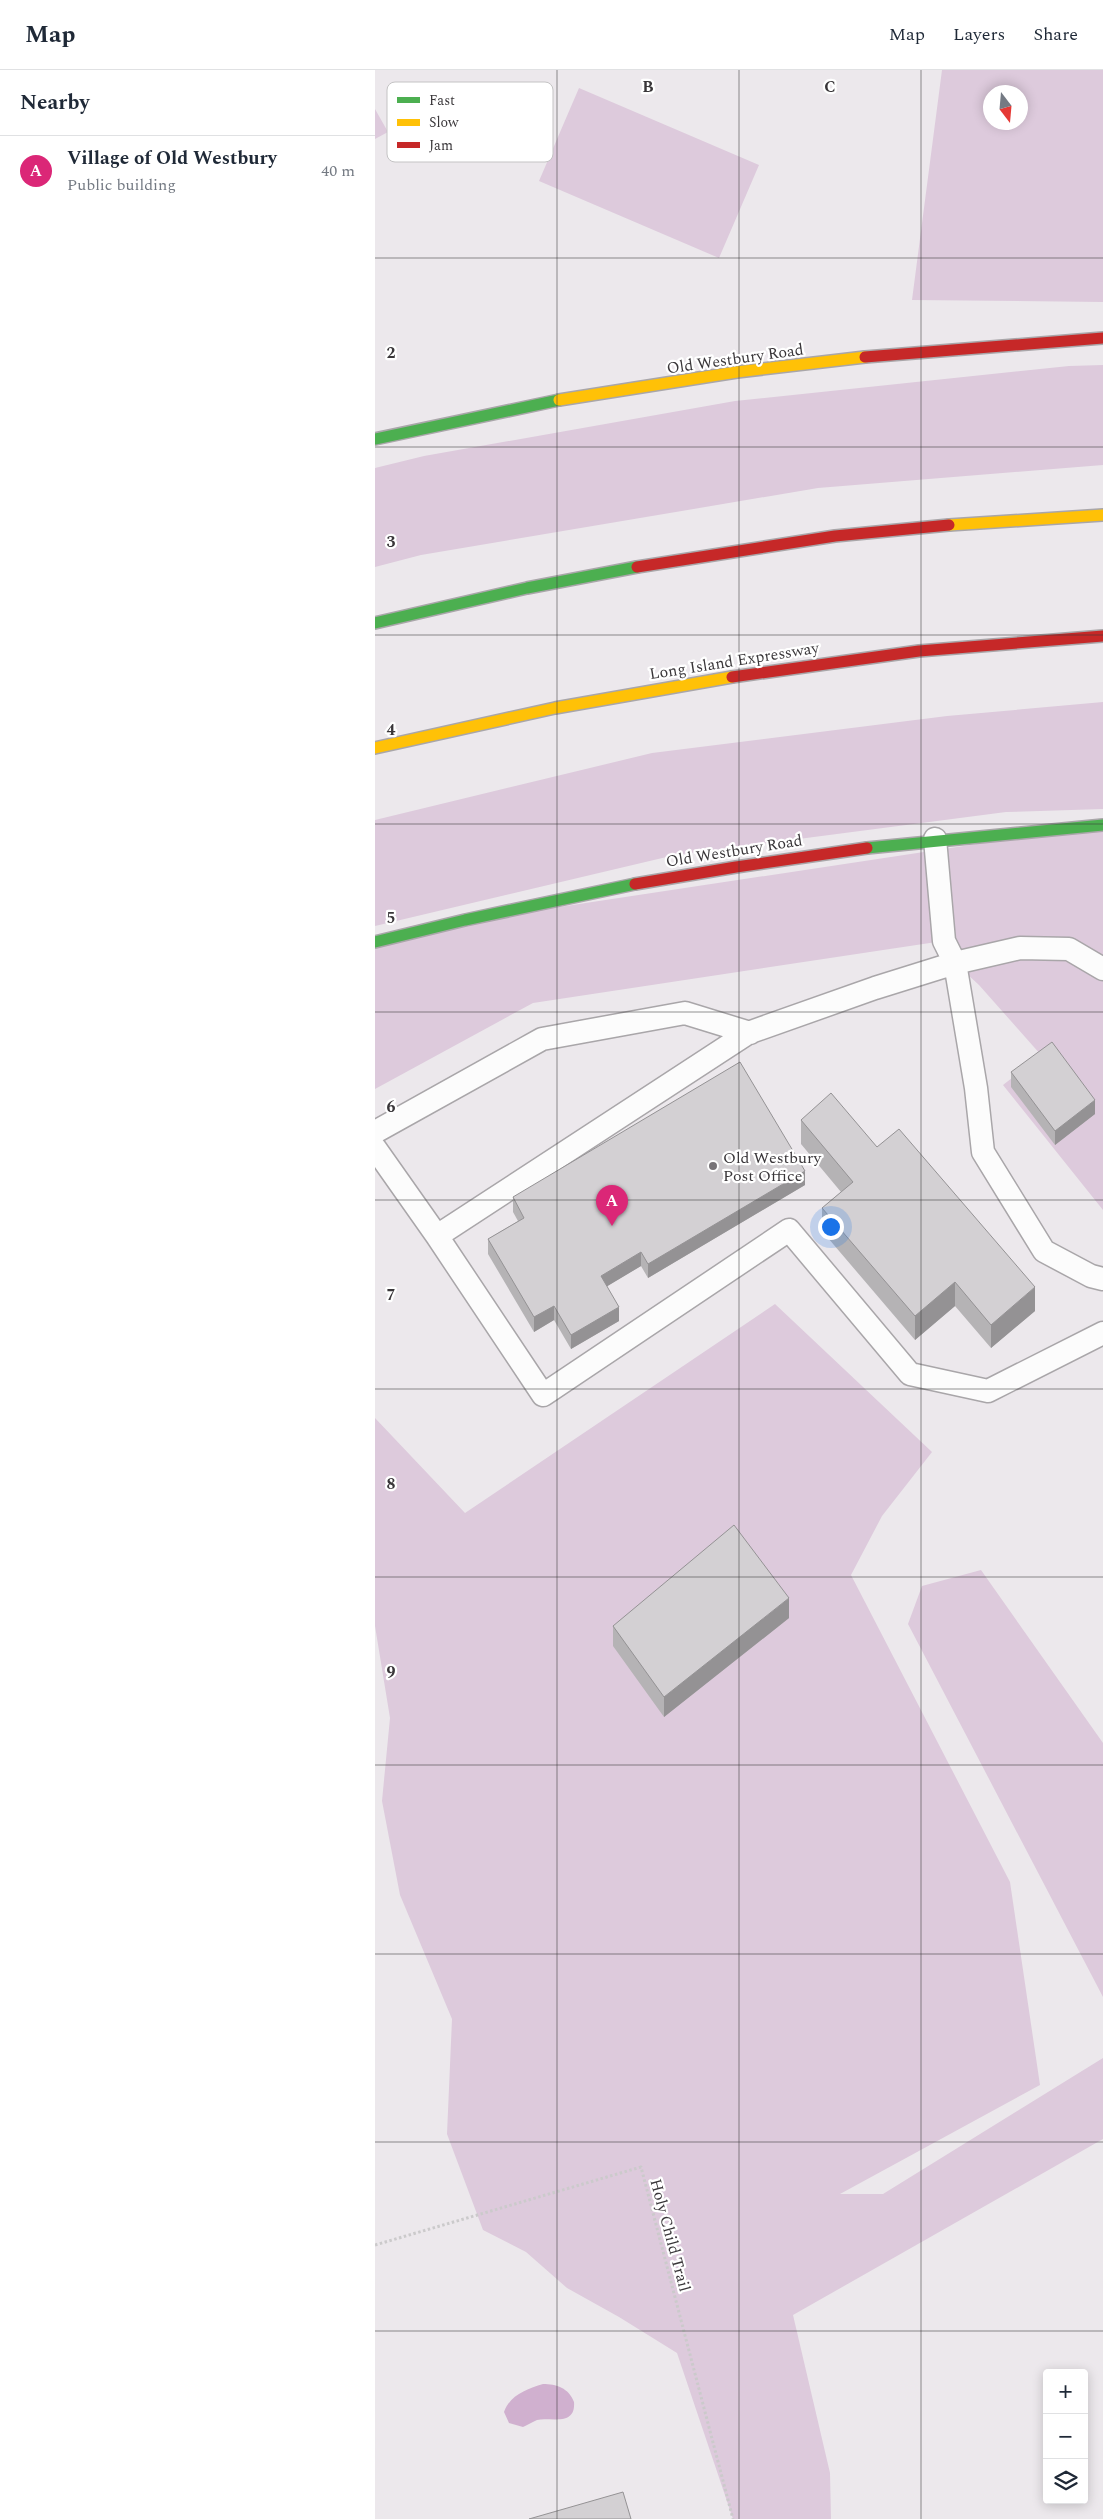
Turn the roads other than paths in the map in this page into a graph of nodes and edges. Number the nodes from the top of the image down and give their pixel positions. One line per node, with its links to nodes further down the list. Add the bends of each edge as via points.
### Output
1 (1103, 338): 2 (main road, Old Westbury Road, via 858,358 743,372 533,406)
2 (377, 438)
3 (1103, 515): 4 (main road, via 970,523 852,535 716,555 583,578)
4 (375, 623)
5 (1103, 636): 6 (main road, Long Island Expressway, via 905,652 771,670 500,718)
6 (375, 748)
7 (1103, 825): 8 (main road, Old Westbury Road)
8 (935, 839): 9 (main road, Old Westbury Road, via 828,852 629,884 526,904); 10 (lane, via 944,941)
9 (375, 942)
10 (955, 963): 11 (lane, via 1019,948 1069,949); 12 (lane); 16 (lane, via 983,1152 1044,1251)
11 (1103, 969)
12 (750, 1033): 13 (lane, via 685,1013 542,1039); 15 (lane)
13 (375, 1132)
14 (375, 1148): 15 (lane)
15 (437, 1236): 17 (lane, via 543,1395 789,1230 910,1374 988,1391)
16 (1103, 1279)
17 (1103, 1333)

